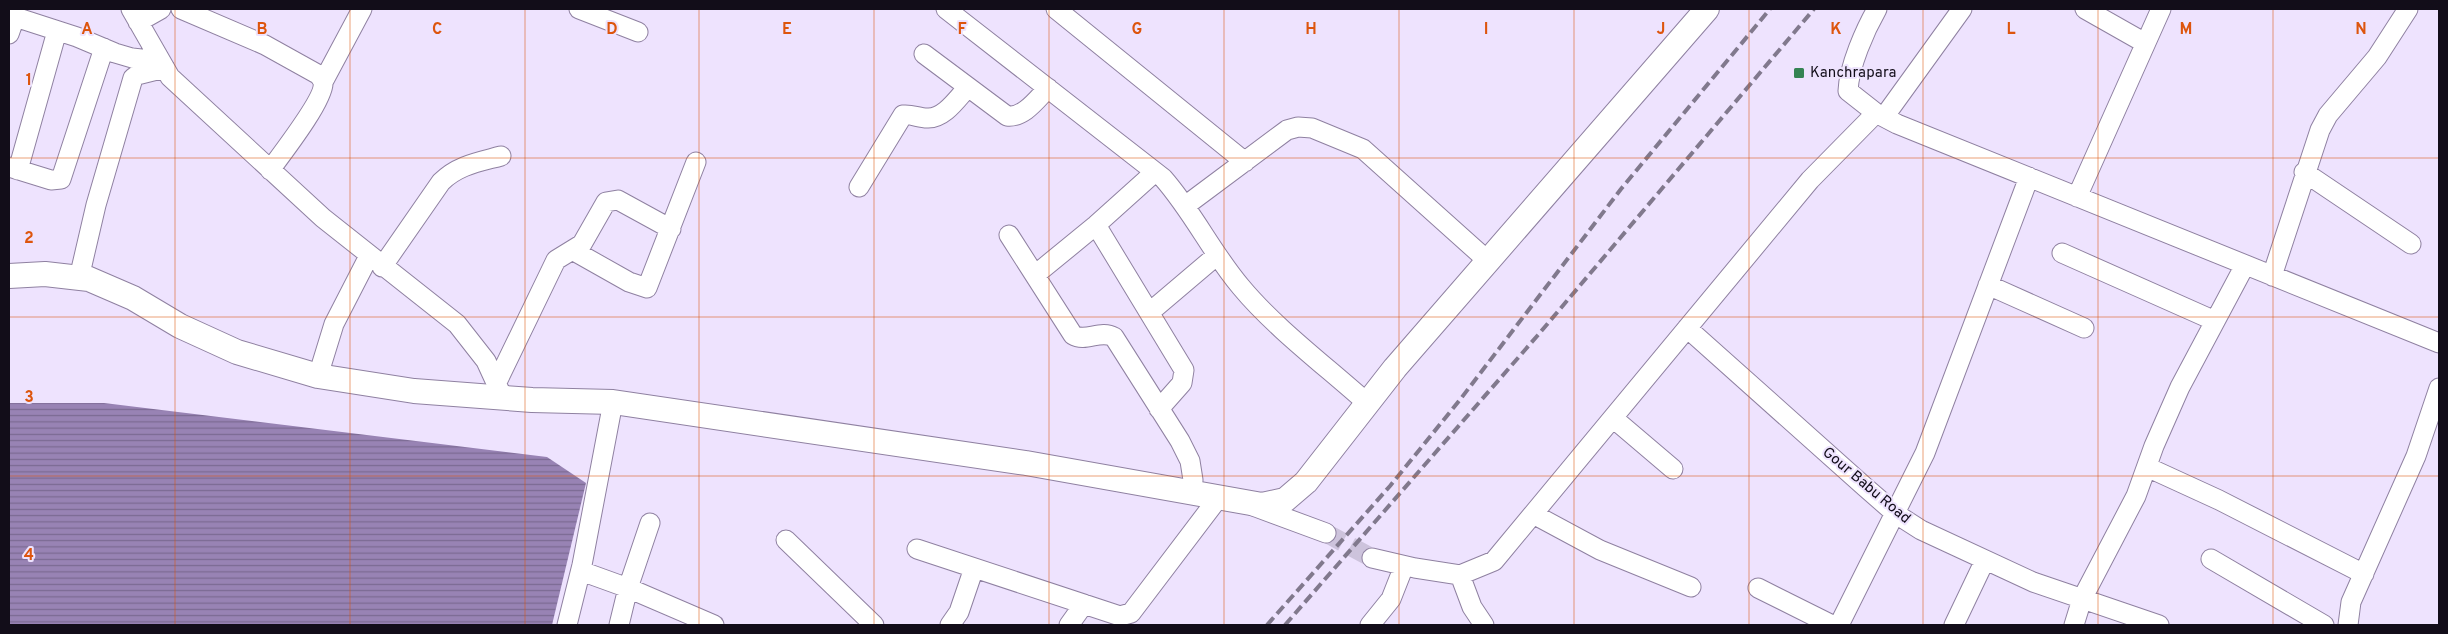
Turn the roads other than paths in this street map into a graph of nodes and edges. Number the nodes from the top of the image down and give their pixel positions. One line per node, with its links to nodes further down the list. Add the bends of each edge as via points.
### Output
1 (161, 9): 13 (street)
2 (181, 9): 21 (street, via 265,45 319,75)
3 (362, 9): 21 (street)
4 (579, 9): 16 (street)
5 (946, 9): 23 (street)
6 (1056, 9): 27 (street)
7 (1707, 9): 43 (street)
8 (1877, 9): 24 (street, via 1851,70 1848,91)
9 (1962, 9): 24 (street)
10 (2085, 9): 17 (street)
11 (2161, 9): 17 (street)
12 (2408, 9): 31 (street, via 2377,57 2328,115)
13 (135, 15): 20 (street)
14 (11, 22): 15 (street)
15 (57, 30): 18 (street); 28 (street)
16 (638, 32)
17 (2145, 43): 34 (street)
18 (104, 48): 20 (street); 28 (street, via 61,178 51,180)
19 (924, 54): 22 (street)
20 (162, 65): 29 (street, via 186,94); 49 (street, via 132,78)
21 (323, 82): 29 (street, via 321,93 309,114)
22 (968, 87): 23 (street, via 1001,113 1015,117); 33 (street, via 935,117 903,115)
23 (1048, 88): 30 (street)
24 (1880, 115): 32 (street); 53 (street, via 1810,180)
25 (502, 156): 44 (street, via 459,167 446,177)
26 (696, 162): 37 (street)
27 (1245, 162): 35 (street); 43 (street, via 1287,130 1298,127 1312,128 1350,142 1363,149)
28 (12, 170)
29 (270, 170): 44 (street)
30 (1155, 172): 35 (street, via 1164,178); 36 (street)
31 (2304, 172): 39 (street); 48 (street)
32 (2029, 177): 34 (street); 50 (street)
33 (859, 187)
34 (2078, 197): 45 (street)
35 (1186, 206): 42 (street)
36 (1096, 225): 47 (street); 51 (street)
37 (672, 229): 40 (street, via 614,199 606,202 582,244); 40 (street, via 647,288 629,282)
38 (1009, 235): 47 (street)
39 (2411, 244)
40 (574, 251): 58 (street, via 556,260)
41 (2062, 253): 52 (street)
42 (1216, 256): 51 (street); 60 (street, via 1241,288)
43 (1488, 261): 60 (street)
44 (376, 262): 56 (street, via 334,324); 58 (street, via 457,324 486,361)
45 (2245, 265): 48 (street); 52 (street)
46 (9, 276): 49 (street, via 45,274)
47 (1035, 276): 61 (street, via 1073,335 1081,338 1103,333 1114,337)
48 (2272, 276): 55 (street)
49 (79, 278): 56 (street, via 107,286 180,326 237,352)
50 (1988, 286): 54 (street); 68 (street, via 1925,453)
51 (1150, 312): 61 (street, via 1184,370 1182,383)
52 (2215, 321): 63 (street, via 2180,387)
53 (1687, 328): 62 (street); 68 (street, Gour Babu Road)
54 (2084, 328)
55 (2439, 344)
56 (318, 376): 58 (street, via 414,391)
57 (2439, 388): 79 (street, via 2413,465)
58 (500, 390): 59 (street)
59 (613, 402): 65 (street, via 1026,463); 78 (street)
60 (1367, 403): 66 (street, via 1306,482 1285,500 1262,505)
61 (1159, 409): 65 (street, via 1190,461)
62 (1613, 418): 64 (street); 67 (street)
63 (2146, 467): 79 (street, via 2219,500); 84 (street, via 2122,525)
64 (1673, 469)
65 (1192, 492): 66 (street)
66 (1230, 499): 70 (street); 85 (street, via 1131,613 1120,616)
67 (1533, 514): 80 (street, via 1494,561); 81 (street, via 1600,550)
68 (1896, 514): 75 (street, Gour Babu Road, via 1921,530); 95 (street)
69 (650, 523): 82 (street)
70 (1326, 533)
71 (786, 540): 89 (street)
72 (917, 549): 77 (street)
73 (1372, 558): 76 (street)
74 (2210, 559): 99 (street)
75 (1985, 560): 84 (street, Gour Babu Road, via 2033,582); 96 (street)
76 (1404, 566): 80 (street); 92 (street, via 1390,599)
77 (974, 568): 85 (street); 90 (street, via 959,612)
78 (580, 571): 82 (street); 86 (street)
79 (2364, 574): 100 (street, via 2351,602)
80 (1460, 575): 93 (street, via 1472,608)
81 (1691, 587)
82 (628, 588): 87 (street); 88 (street)
83 (1758, 588): 94 (street)
84 (2082, 599): 97 (street); 98 (street, Gour Babu Road)
85 (1084, 604): 91 (street)
86 (567, 625)
87 (619, 625)
88 (714, 625)
89 (874, 625)
90 (950, 625)
91 (1068, 625)
92 (1370, 625)
93 (1484, 625)
94 (1832, 625)
95 (1839, 625)
96 (1954, 625)
97 (2074, 625)
98 (2159, 625)
99 (2324, 625)
100 (2348, 625)

